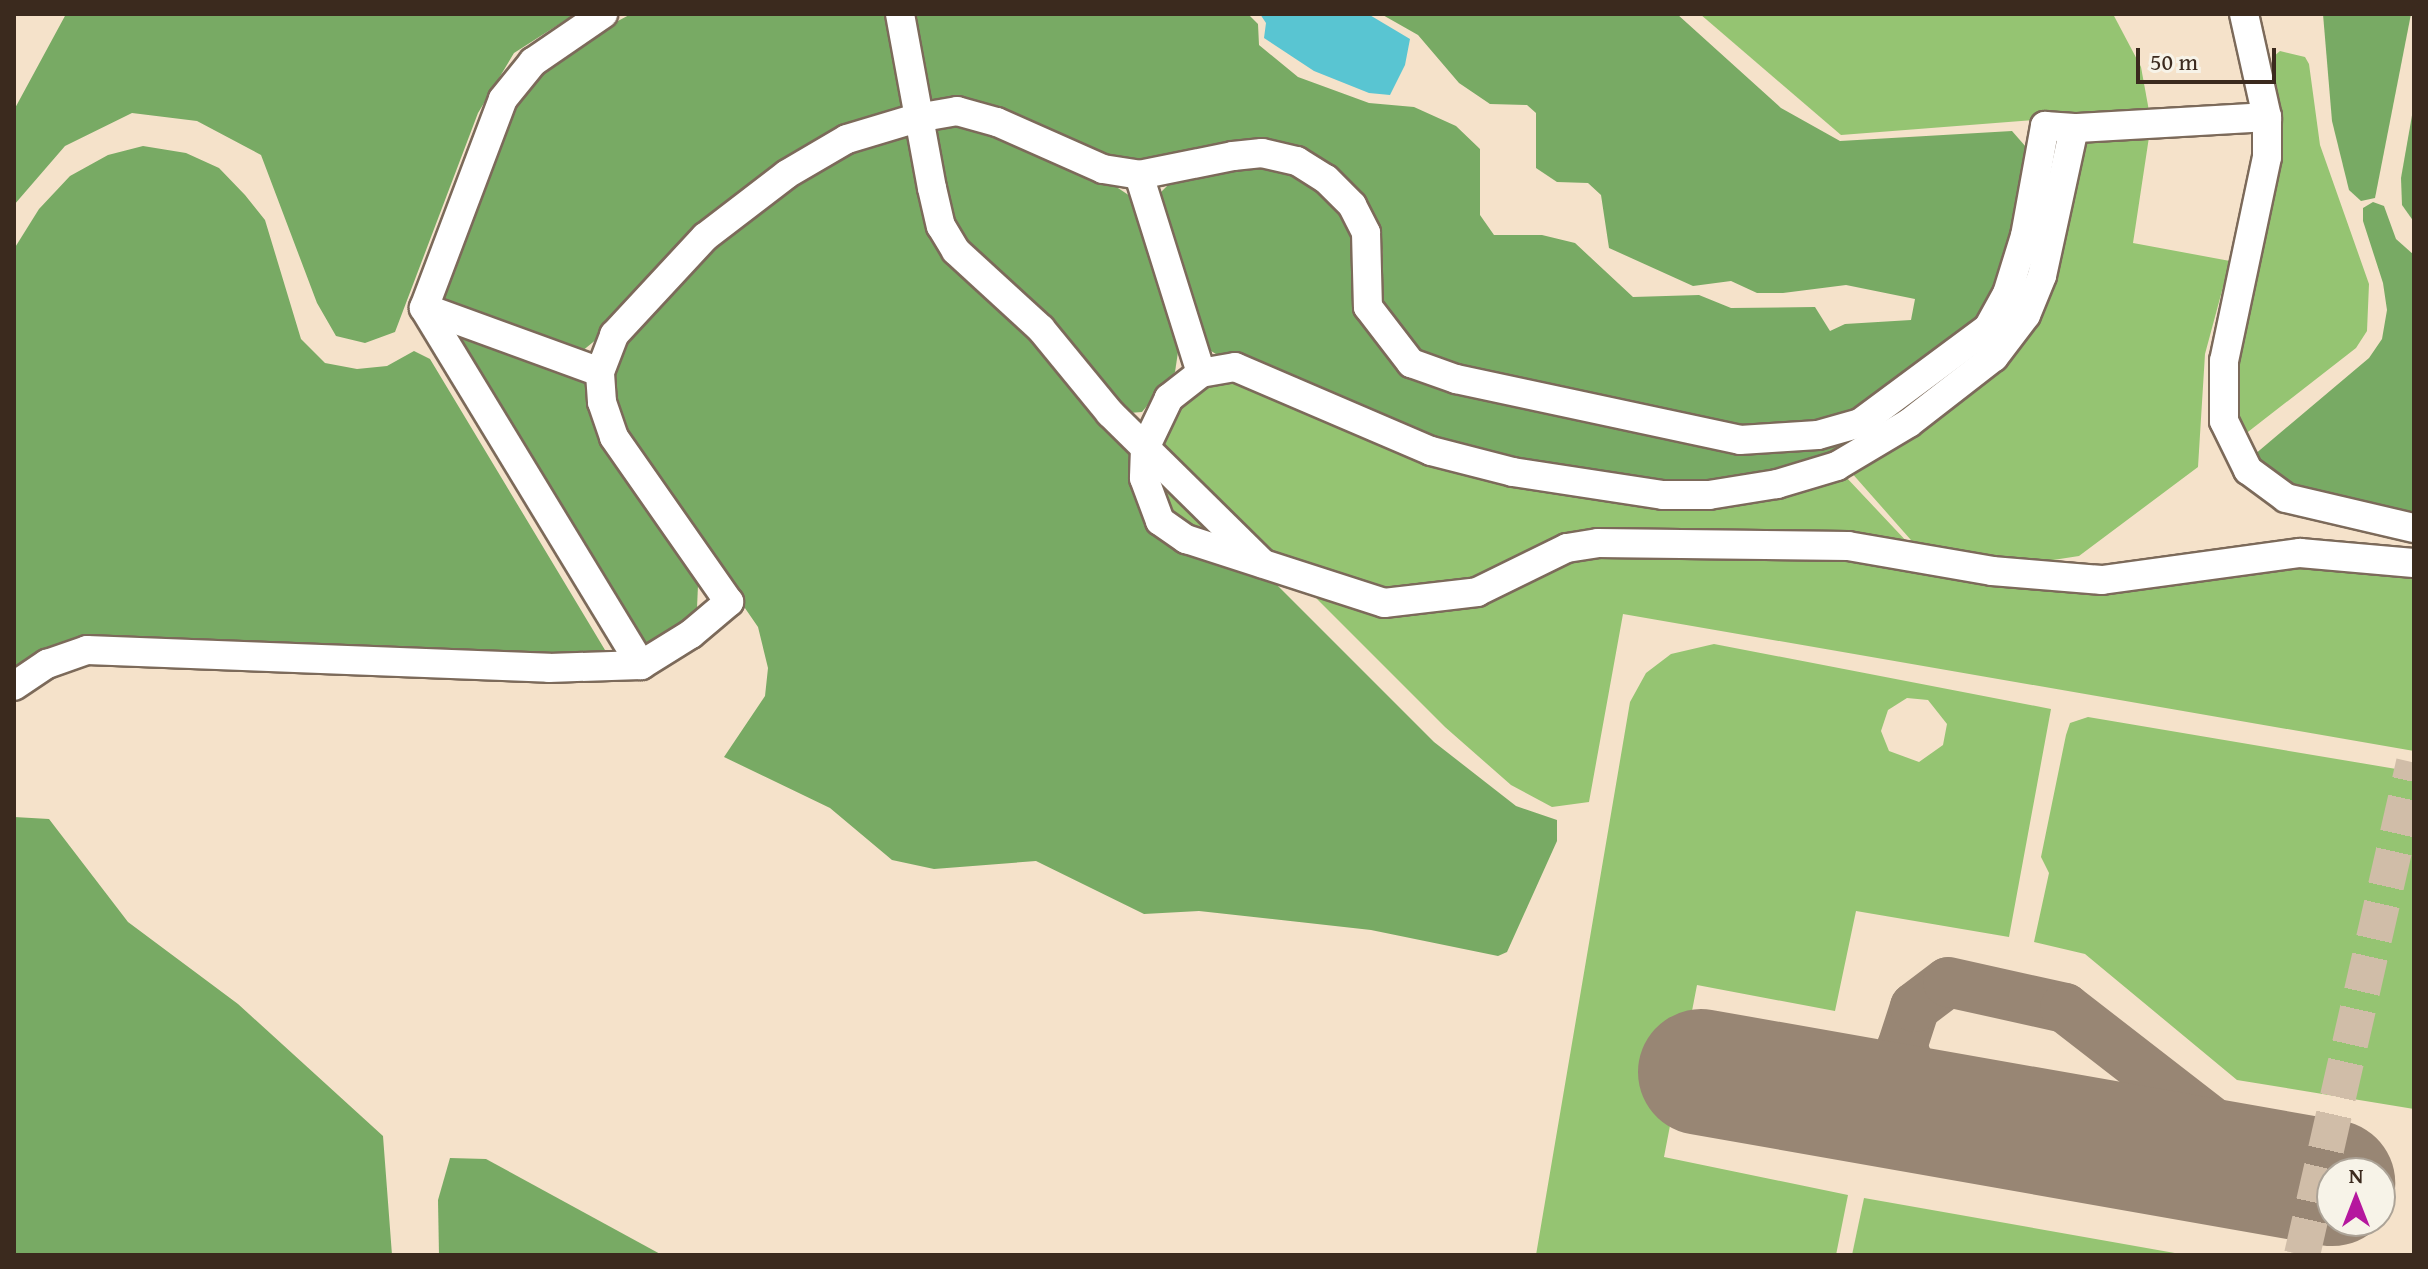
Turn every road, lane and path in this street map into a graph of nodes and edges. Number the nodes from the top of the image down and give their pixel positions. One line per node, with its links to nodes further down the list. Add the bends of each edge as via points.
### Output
1 (603, 14): 8 (street, via 533,62 503,99)
2 (900, 14): 5 (street)
3 (2244, 14): 4 (street)
4 (2267, 117): 6 (street); 12 (street, via 2267,157 2224,361 2224,421 2248,470 2286,498)
5 (917, 118): 7 (street, via 957,111 997,122 1103,169); 9 (street, via 847,139 787,174 705,237 614,335); 11 (street, via 941,226 956,251 1056,345)
6 (2074, 128): 7 (street, via 2045,126 2025,236 2007,294 1988,328 1860,423 1780,440 1740,440 1456,379 1411,363 1368,307 1366,233 1352,205 1326,179 1297,161 1247,154); 10 (street, via 2042,276 2026,315 1994,357 1909,423 1837,466 1777,484 1709,495 1663,495 1513,472 1431,451 1235,367)
7 (1139, 175): 10 (street)
8 (424, 308): 9 (street); 15 (street)
9 (600, 372): 15 (street, via 602,402 614,437 729,602)
10 (1201, 373): 11 (street, via 1169,398)
11 (1145, 448): 14 (street); 14 (street, via 1144,478 1160,521 1186,539)
12 (2414, 528)
13 (2414, 563): 14 (street, via 2300,553 2102,580 1992,571 1848,546 1598,543 1567,548 1477,592 1384,603)
14 (1268, 570)
15 (641, 665): 16 (street, via 549,668 87,650 47,664)
16 (14, 686)

